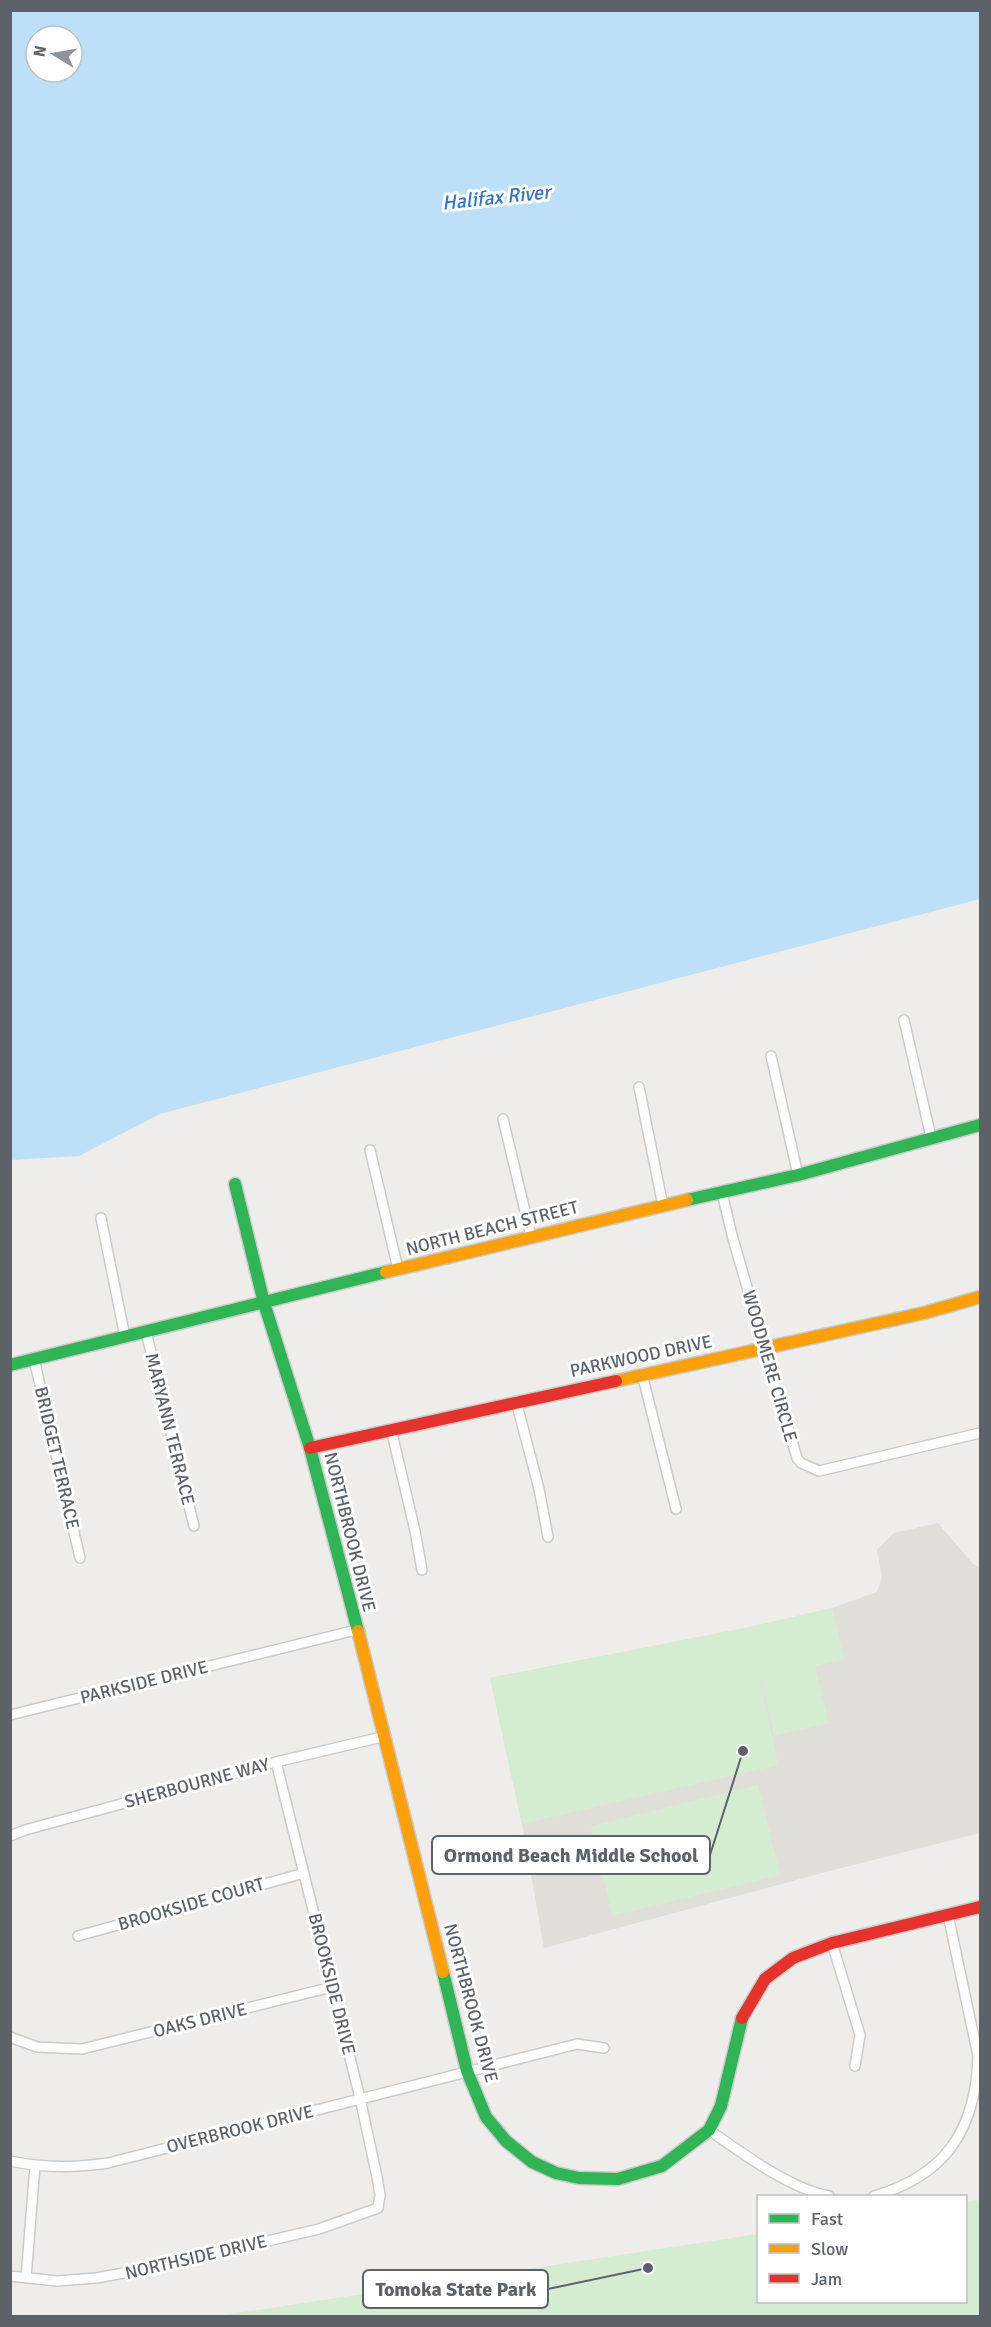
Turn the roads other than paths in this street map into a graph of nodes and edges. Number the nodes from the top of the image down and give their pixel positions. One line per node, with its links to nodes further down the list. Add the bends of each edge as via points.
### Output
1 (904, 1020): 6 (street)
2 (771, 1056): 8 (street)
3 (639, 1087): 11 (street)
4 (503, 1119): 13 (street)
5 (981, 1125): 6 (street, NORTH BEACH STREET)
6 (932, 1137): 8 (street, NORTH BEACH STREET)
7 (370, 1150): 14 (street)
8 (798, 1175): 10 (street, NORTH BEACH STREET)
9 (235, 1184): 16 (street, NORTHBROOK DRIVE)
10 (722, 1193): 11 (street, NORTH BEACH STREET); 19 (street, WOODMERE CIRCLE)
11 (663, 1206): 13 (street, NORTH BEACH STREET)
12 (101, 1218): 18 (street)
13 (531, 1236): 14 (street, NORTH BEACH STREET)
14 (398, 1269): 16 (street, NORTH BEACH STREET)
15 (981, 1297): 19 (street, PARKWOOD DRIVE)
16 (264, 1303): 17 (street, NORTH BEACH STREET); 26 (street, NORTHBROOK DRIVE)
17 (146, 1332): 18 (street, NORTH BEACH STREET); 28 (street, MARYANN TERRACE)
18 (125, 1337): 20 (street, NORTH BEACH STREET)
19 (764, 1347): 22 (street, PARKWOOD DRIVE); 25 (street, WOODMERE CIRCLE, via 798,1458 819,1470)
20 (34, 1359): 21 (street, NORTH BEACH STREET); 30 (street, BRIDGET TERRACE)
21 (10, 1365)
22 (642, 1374): 23 (street, PARKWOOD DRIVE); 27 (street)
23 (516, 1401): 24 (street, PARKWOOD DRIVE); 29 (street)
24 (391, 1429): 26 (street, PARKWOOD DRIVE); 31 (street)
25 (981, 1433)
26 (310, 1448): 32 (street, NORTHBROOK DRIVE)
27 (676, 1509)
28 (194, 1526)
29 (548, 1537)
30 (80, 1558)
31 (422, 1569)
32 (356, 1630): 33 (street, PARKSIDE DRIVE); 34 (street, NORTHBROOK DRIVE)
33 (10, 1715)
34 (386, 1736): 35 (street, SHERBOURNE WAY); 46 (street, NORTHBROOK DRIVE)
35 (276, 1762): 36 (street, SHERBOURNE WAY); 37 (street, BROOKSIDE DRIVE)
36 (10, 1836)
37 (304, 1873): 40 (street, BROOKSIDE COURT); 42 (street, BROOKSIDE DRIVE)
38 (981, 1907): 39 (street, NORTHBROOK DRIVE)
39 (948, 1915): 41 (street, NORTHBROOK DRIVE); 52 (street, via 978,2056 978,2077 968,2120 953,2147 936,2165 916,2181)
40 (78, 1936)
41 (832, 1943): 45 (street, via 860,2035); 48 (street, NORTHBROOK DRIVE, via 793,1958 765,1979 751,2000 741,2020 721,2106)
42 (332, 1987): 43 (street, OAKS DRIVE, via 114,2042 68,2049 37,2047); 47 (street, BROOKSIDE DRIVE)
43 (10, 2037)
44 (604, 2048): 46 (street, OVERBROOK DRIVE, via 577,2044)
45 (855, 2066)
46 (467, 2071): 47 (street, OVERBROOK DRIVE); 48 (street, NORTHBROOK DRIVE, via 486,2117 506,2141 532,2162 556,2173 618,2179 662,2166)
47 (360, 2098): 50 (street, OVERBROOK DRIVE, via 108,2163); 53 (street, BROOKSIDE DRIVE, via 380,2195)
48 (709, 2130): 51 (street, via 807,2191)
49 (10, 2162): 50 (street, OVERBROOK DRIVE)
50 (35, 2166): 55 (street)
51 (825, 2195)
52 (878, 2195)
53 (378, 2208): 55 (street, NORTHSIDE DRIVE, via 319,2229 152,2268 96,2278)
54 (10, 2276): 55 (street, NORTHSIDE DRIVE)
55 (26, 2278)

